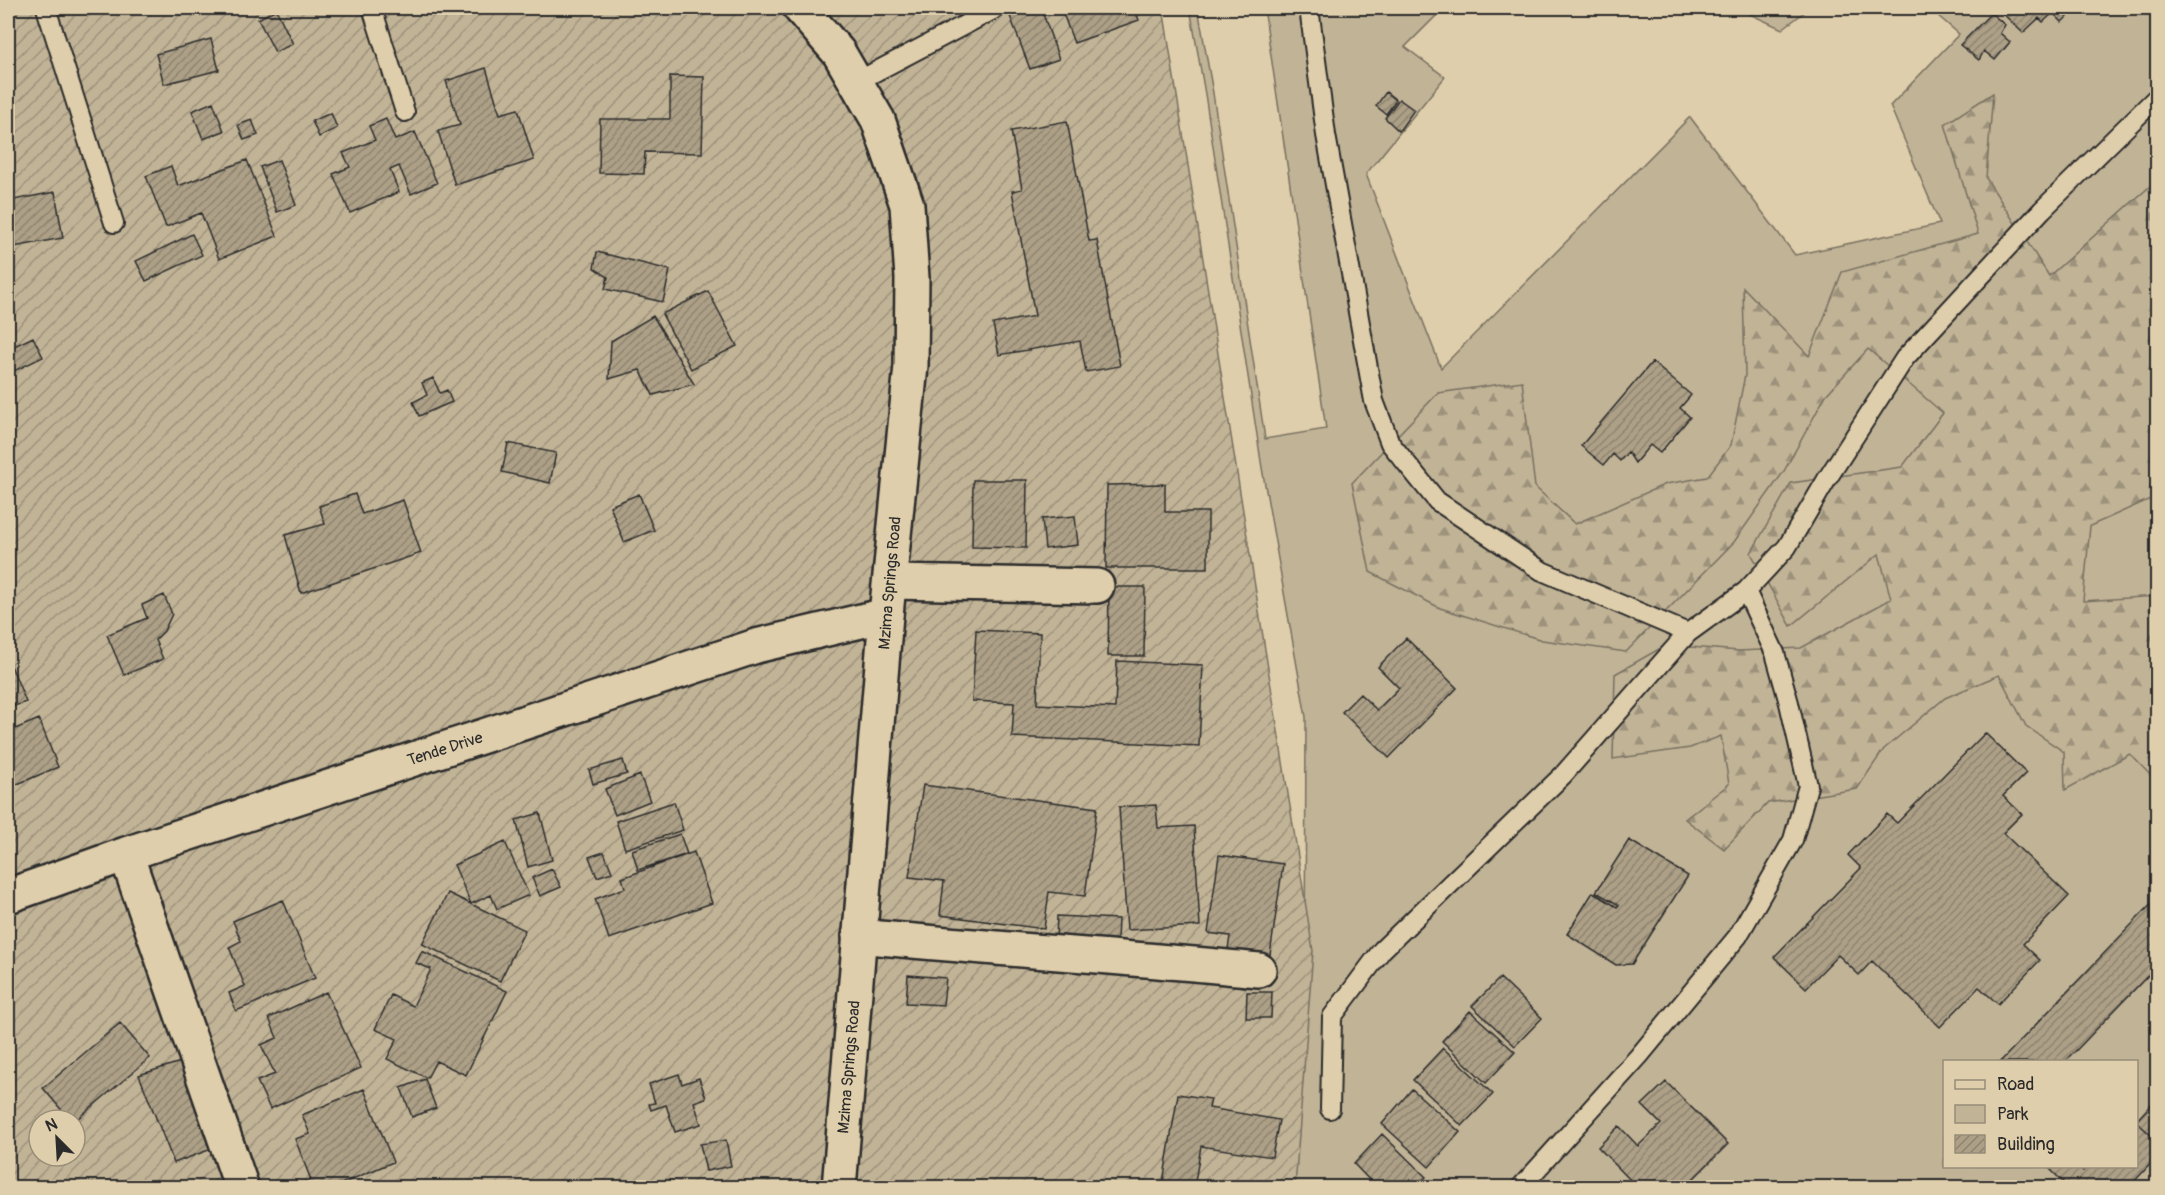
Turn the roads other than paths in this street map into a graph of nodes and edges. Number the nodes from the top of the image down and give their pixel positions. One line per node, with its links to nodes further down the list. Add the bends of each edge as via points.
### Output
1 (46, 8): 9 (lane)
2 (372, 8): 8 (lane)
3 (800, 8): 6 (street, Mzima Springs Road, via 839,53)
4 (1309, 8): 14 (lane, via 1326,135 1374,401 1390,444 1437,501 1542,571)
5 (993, 10): 6 (lane)
6 (856, 82): 10 (street, Mzima Springs Road, via 878,120 908,204 911,366)
7 (2157, 96): 12 (lane, via 2042,210 1905,358 1787,547)
8 (405, 112)
9 (114, 223)
10 (890, 582): 11 (street); 13 (street, Mzima Springs Road)
11 (1097, 586)
12 (1746, 591): 14 (lane); 22 (lane, via 1775,653 1808,786 1793,840 1738,936 1639,1056)
13 (886, 615): 15 (street, Tende Drive, via 756,646); 17 (street, Mzima Springs Road)
14 (1688, 633): 19 (lane, via 1563,775 1382,950 1332,1017)
15 (126, 854): 16 (street, Tende Drive); 20 (street)
16 (8, 896)
17 (859, 936): 18 (street); 21 (street, Mzima Springs Road)
18 (1259, 970)
19 (1330, 1109)
20 (242, 1188)
21 (839, 1188)
22 (1520, 1188)

